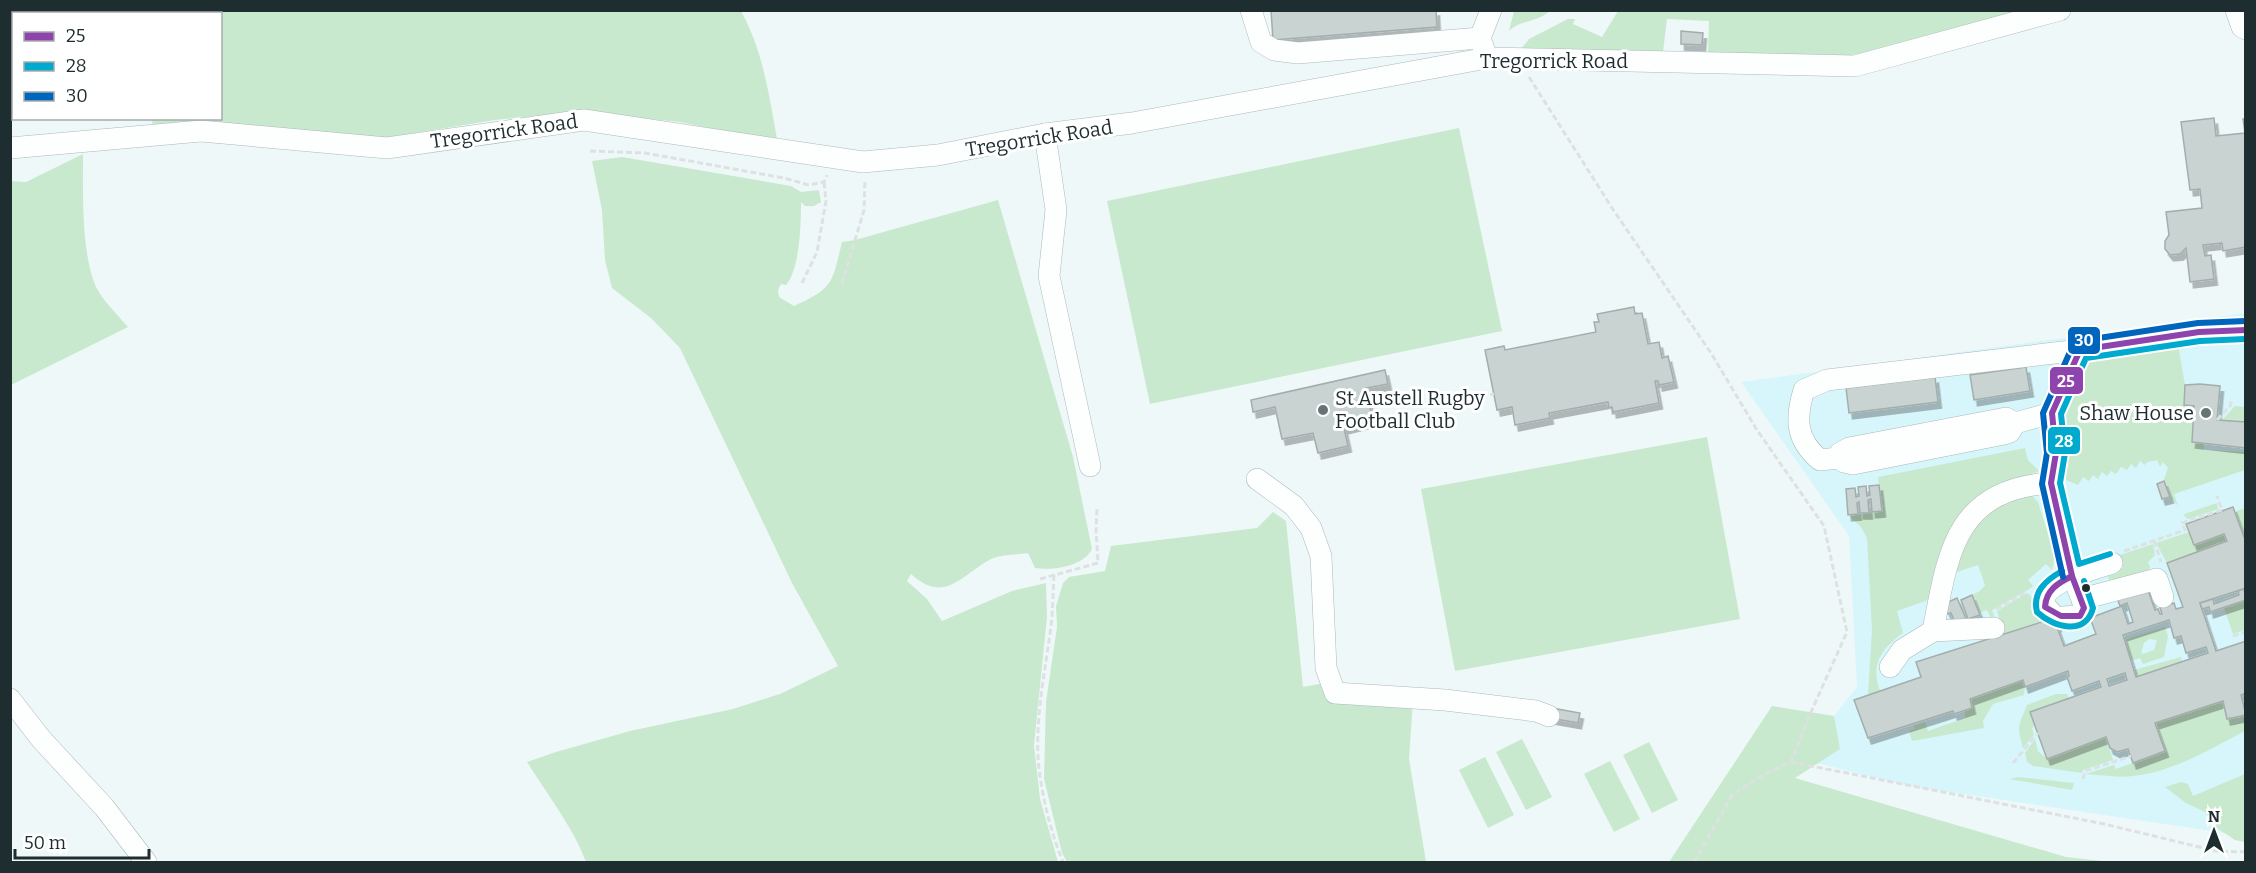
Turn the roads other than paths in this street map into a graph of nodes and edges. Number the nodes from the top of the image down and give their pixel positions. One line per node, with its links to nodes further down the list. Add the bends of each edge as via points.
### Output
1 (1251, 10): 6 (street, via 1261,42 1274,50 1298,53)
2 (1491, 10): 6 (street)
3 (2060, 10): 7 (street, Tregorrick Road, via 1855,66)
4 (2236, 10): 5 (street)
5 (2246, 29)
6 (1480, 38): 7 (street)
7 (1487, 58): 8 (street, Tregorrick Road, via 1132,123)
8 (1045, 134): 9 (street, Tregorrick Road, via 938,155 863,162 584,120 387,148 201,132); 13 (street, via 1056,210 1049,276)
9 (10, 148)
10 (2246, 330): 11 (street, via 2199,332)
11 (2080, 350): 12 (street); 12 (street, via 1827,380 1804,390 1798,428 1808,450 1820,460 1839,458 1849,448 2006,418 2015,423)
12 (2052, 413): 15 (street, via 2056,453)
13 (1090, 466)
14 (1257, 479): 24 (street, via 1294,506 1311,528 1321,556 1326,668 1335,693 1445,700)
15 (2051, 483): 17 (street); 21 (street, via 2027,485 2001,495 1968,519 1951,550)
16 (2114, 559): 17 (street)
17 (2072, 575): 19 (street); 19 (street, via 2048,593 2045,607 2056,614 2080,616 2084,608)
18 (2163, 597): 19 (street, via 2157,579)
19 (2082, 599)
20 (1994, 628): 21 (street)
21 (1933, 631): 22 (street, via 1902,650)
22 (1890, 668)
23 (10, 699): 25 (street)
24 (1550, 716)
25 (146, 862)

